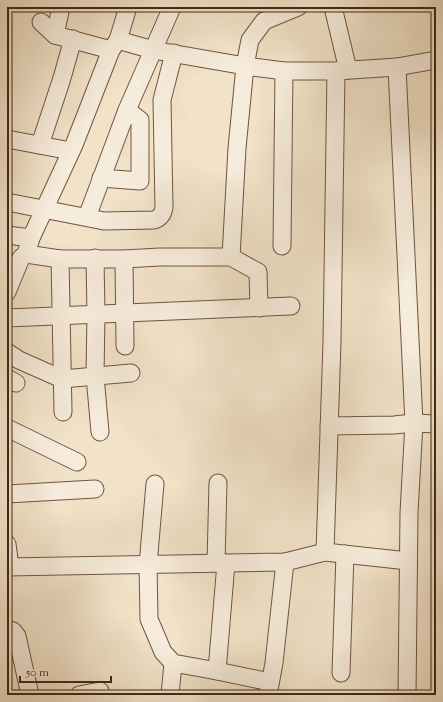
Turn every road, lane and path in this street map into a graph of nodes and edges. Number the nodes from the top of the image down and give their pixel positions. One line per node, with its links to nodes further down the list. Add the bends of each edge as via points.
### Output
1 (61, 7): 8 (street)
2 (172, 7): 11 (street)
3 (298, 7): 6 (street)
4 (332, 7): 17 (street)
5 (126, 8): 10 (street)
6 (277, 11): 14 (street, via 264,21 250,40)
7 (41, 22): 8 (street)
8 (55, 35): 9 (street)
9 (73, 39): 10 (street); 20 (street)
10 (115, 45): 11 (street); 21 (street)
11 (153, 50): 12 (street); 18 (street)
12 (174, 54): 14 (street); 25 (street, via 162,100 163,213 154,220 104,220)
13 (436, 60): 15 (street)
14 (245, 66): 16 (street); 30 (street)
15 (398, 67): 17 (street); 47 (street)
16 (284, 70): 17 (street); 28 (street)
17 (342, 70): 49 (street)
18 (127, 110): 22 (street); 22 (street, via 140,120 140,181)
19 (7, 139): 20 (street)
20 (40, 145): 21 (street)
21 (71, 151): 24 (street)
22 (101, 178): 25 (street)
23 (7, 202): 24 (street)
24 (44, 209): 25 (street); 27 (street)
25 (87, 217)
26 (7, 235): 27 (street)
27 (31, 238): 29 (street)
28 (282, 246)
29 (18, 256): 32 (street); 34 (street)
30 (231, 257): 33 (street); 36 (street, via 258,272)
31 (95, 258): 32 (street); 33 (street); 38 (street)
32 (60, 259): 39 (street)
33 (124, 259): 37 (street)
34 (7, 292)
35 (291, 306): 36 (street)
36 (259, 308): 37 (street)
37 (125, 313): 38 (street); 41 (street)
38 (96, 314): 39 (street); 44 (street)
39 (62, 316): 40 (street); 45 (street)
40 (7, 318)
41 (125, 346)
42 (7, 352): 45 (street)
43 (131, 373): 44 (street)
44 (95, 376): 45 (street); 51 (street)
45 (62, 379): 46 (street)
46 (63, 412)
47 (414, 423): 48 (street); 49 (street); 60 (street)
48 (436, 424)
49 (329, 426): 58 (street)
50 (7, 428): 52 (street)
51 (100, 432)
52 (77, 462)
53 (218, 483): 62 (street)
54 (155, 484): 63 (street)
55 (95, 489): 56 (street)
56 (7, 494)
57 (7, 544): 64 (street)
58 (325, 552): 59 (street); 61 (street)
59 (345, 554): 60 (street); 68 (street)
60 (408, 561): 74 (street)
61 (285, 562): 62 (street); 69 (street)
62 (221, 563): 63 (street); 67 (street)
63 (148, 565): 64 (street); 66 (street, via 149,619 163,652)
64 (8, 567)
65 (7, 629): 71 (street, via 13,630 17,636)
66 (173, 663): 67 (street); 73 (street)
67 (217, 671): 69 (street)
68 (341, 673)
69 (269, 689)
70 (100, 691): 72 (street)
71 (30, 695)
72 (79, 695)
73 (170, 695)
74 (406, 695)

